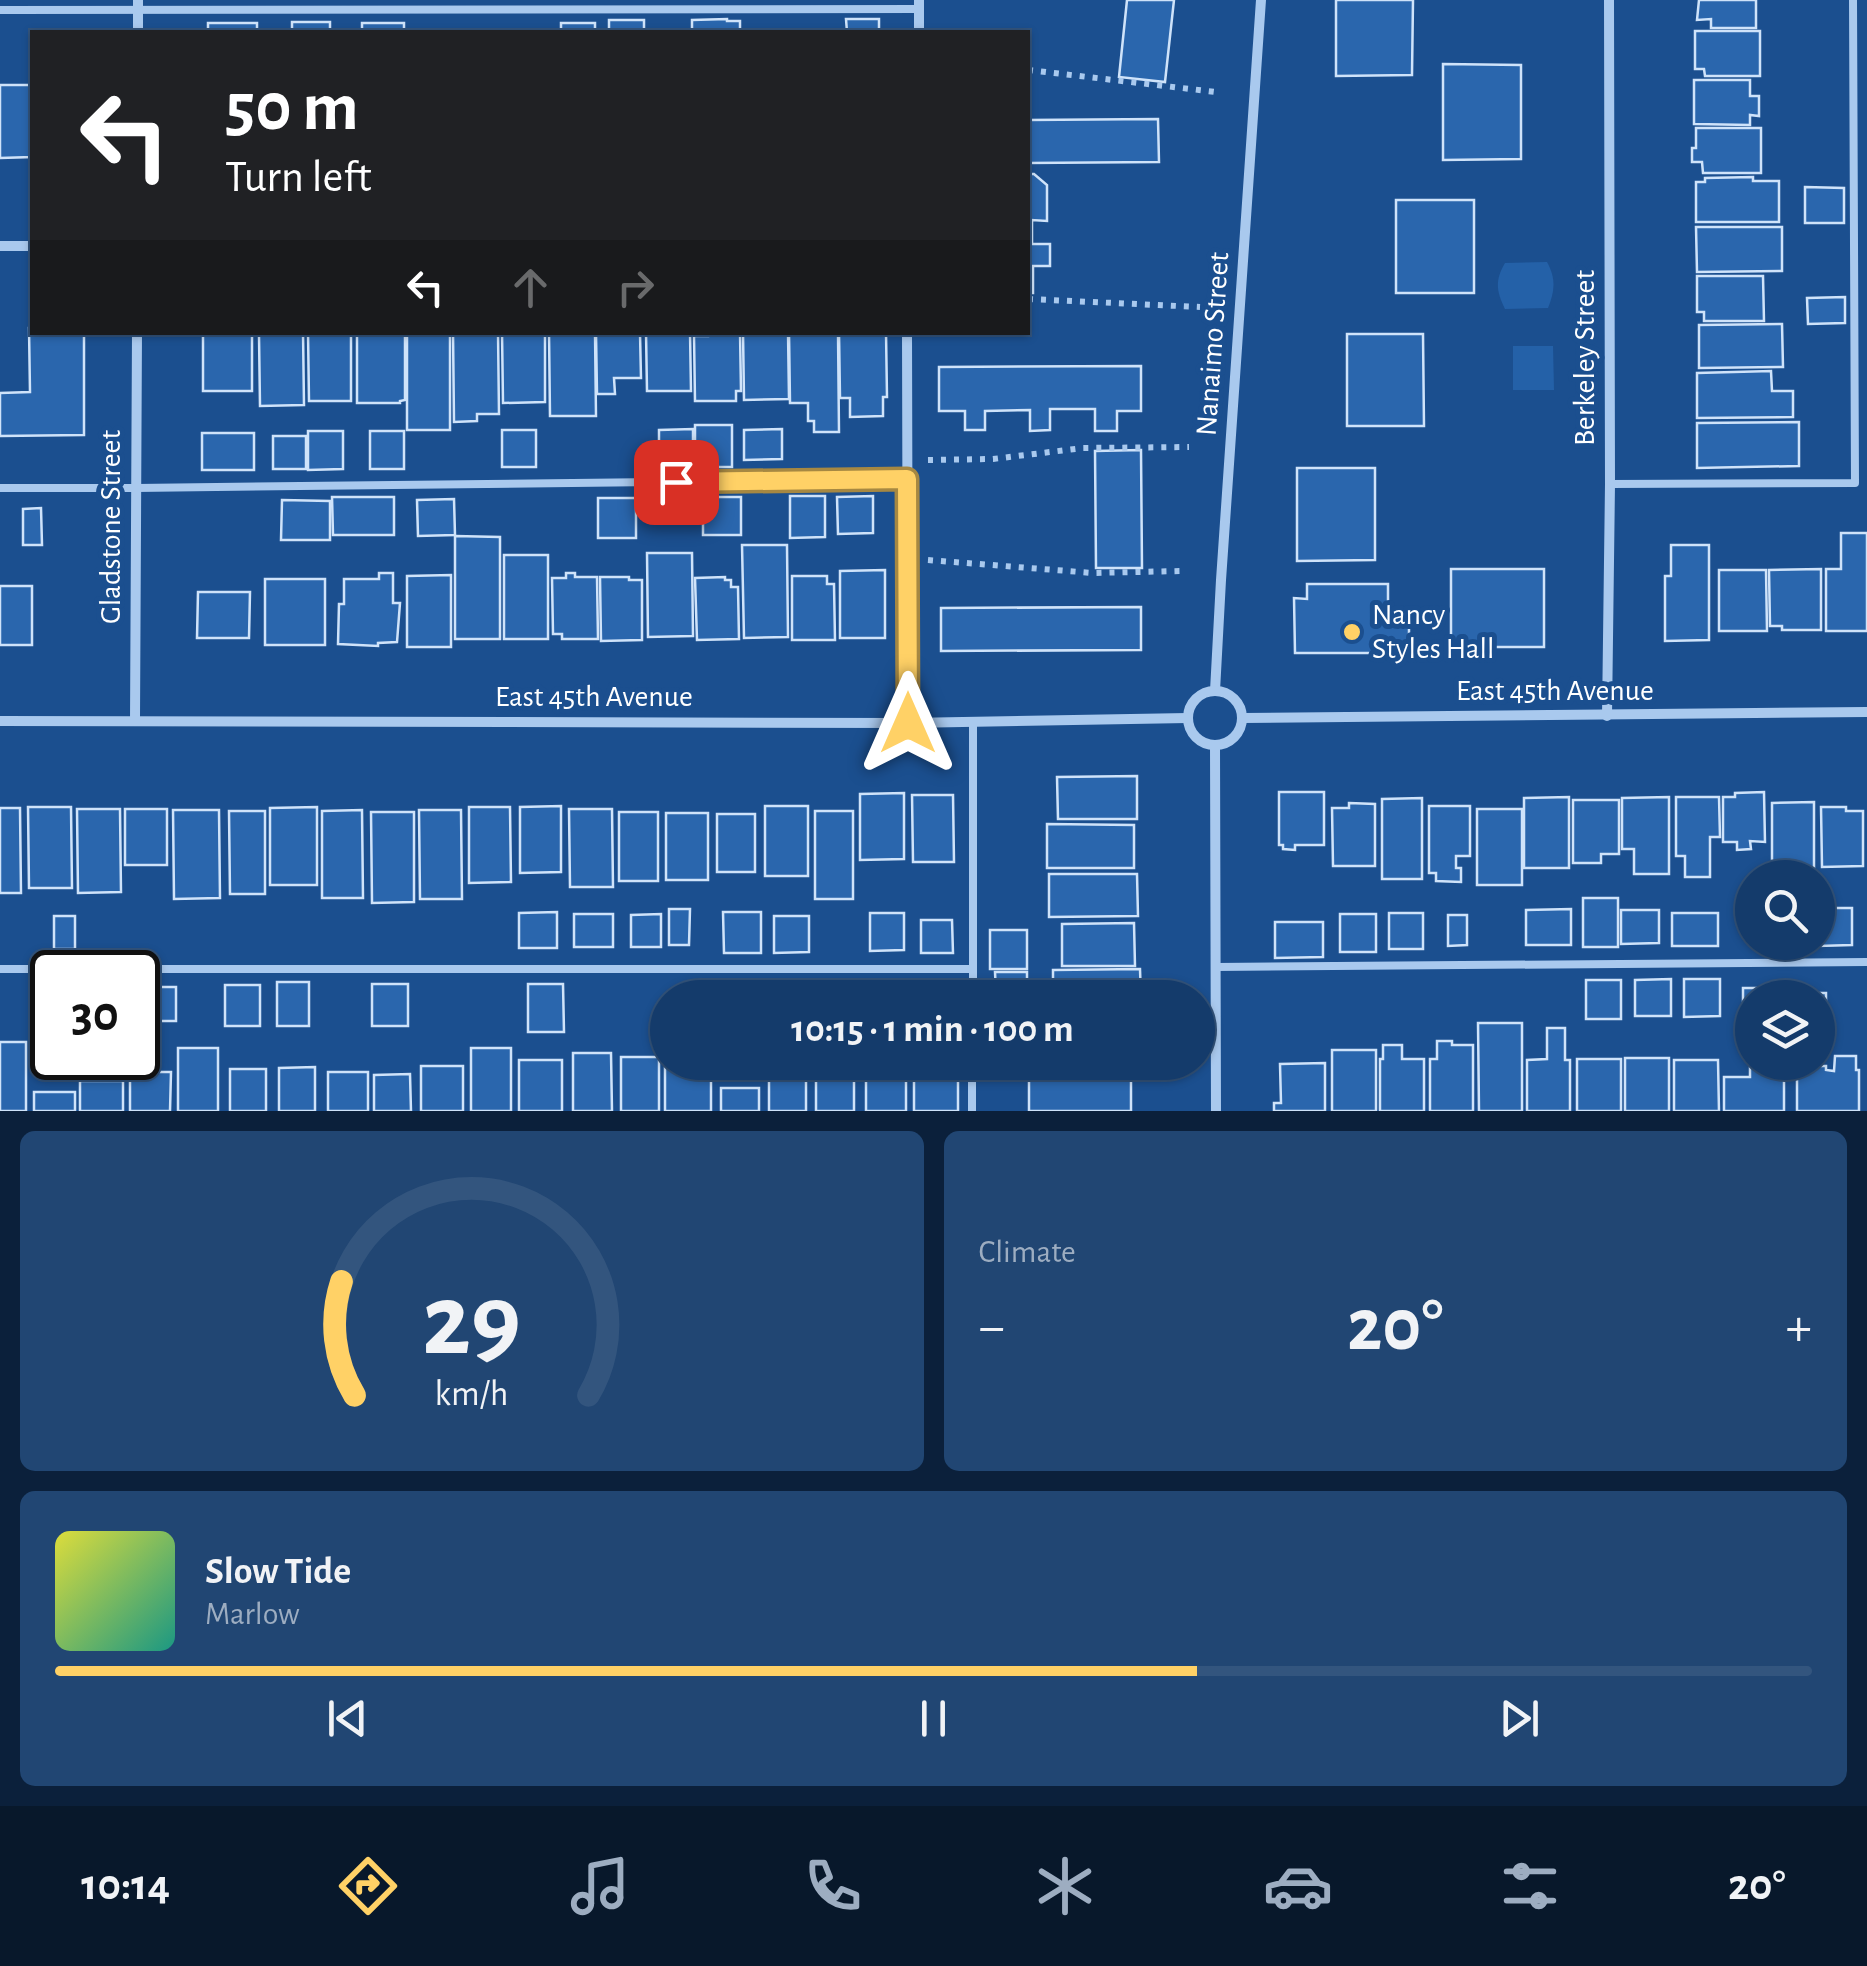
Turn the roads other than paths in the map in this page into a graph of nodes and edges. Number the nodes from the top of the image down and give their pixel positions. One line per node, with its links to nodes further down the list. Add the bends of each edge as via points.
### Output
1 (1262, 0): 16 (street, Nanaimo Street)
2 (1609, 0): 13 (street, Berkeley Street)
3 (1853, 0): 13 (lane, via 1855,483)
4 (138, 5): 5 (lane); 6 (lane)
5 (919, 5): 7 (street)
6 (0, 10)
7 (918, 30)
8 (0, 246): 9 (street)
9 (30, 246)
10 (137, 335): 15 (street, Gladstone Street)
11 (907, 335): 12 (street)
12 (907, 479): 15 (lane); 24 (street)
13 (1610, 484): 18 (street, Berkeley Street)
14 (0, 488): 15 (lane)
15 (136, 488): 23 (street, Gladstone Street)
16 (1215, 691): 19 (street, via 1200,696); 20 (street, via 1232,696)
17 (1867, 712): 18 (street, East 45th Avenue)
18 (1607, 716): 20 (street, East 45th Avenue)
19 (1188, 718): 22 (street, East 45th Avenue); 25 (street, via 1199,740)
20 (1243, 718): 25 (street, via 1231,740)
21 (0, 721): 23 (street, East 45th Avenue)
22 (973, 721): 24 (street, East 45th Avenue); 29 (lane)
23 (136, 722): 24 (street, East 45th Avenue)
24 (908, 723)
25 (1214, 745): 27 (street)
26 (1867, 962): 27 (lane)
27 (1216, 968): 33 (street)
28 (0, 969): 29 (lane)
29 (973, 970): 30 (lane)
30 (973, 980)
31 (972, 1080): 32 (lane)
32 (972, 1111)
33 (1216, 1111)

